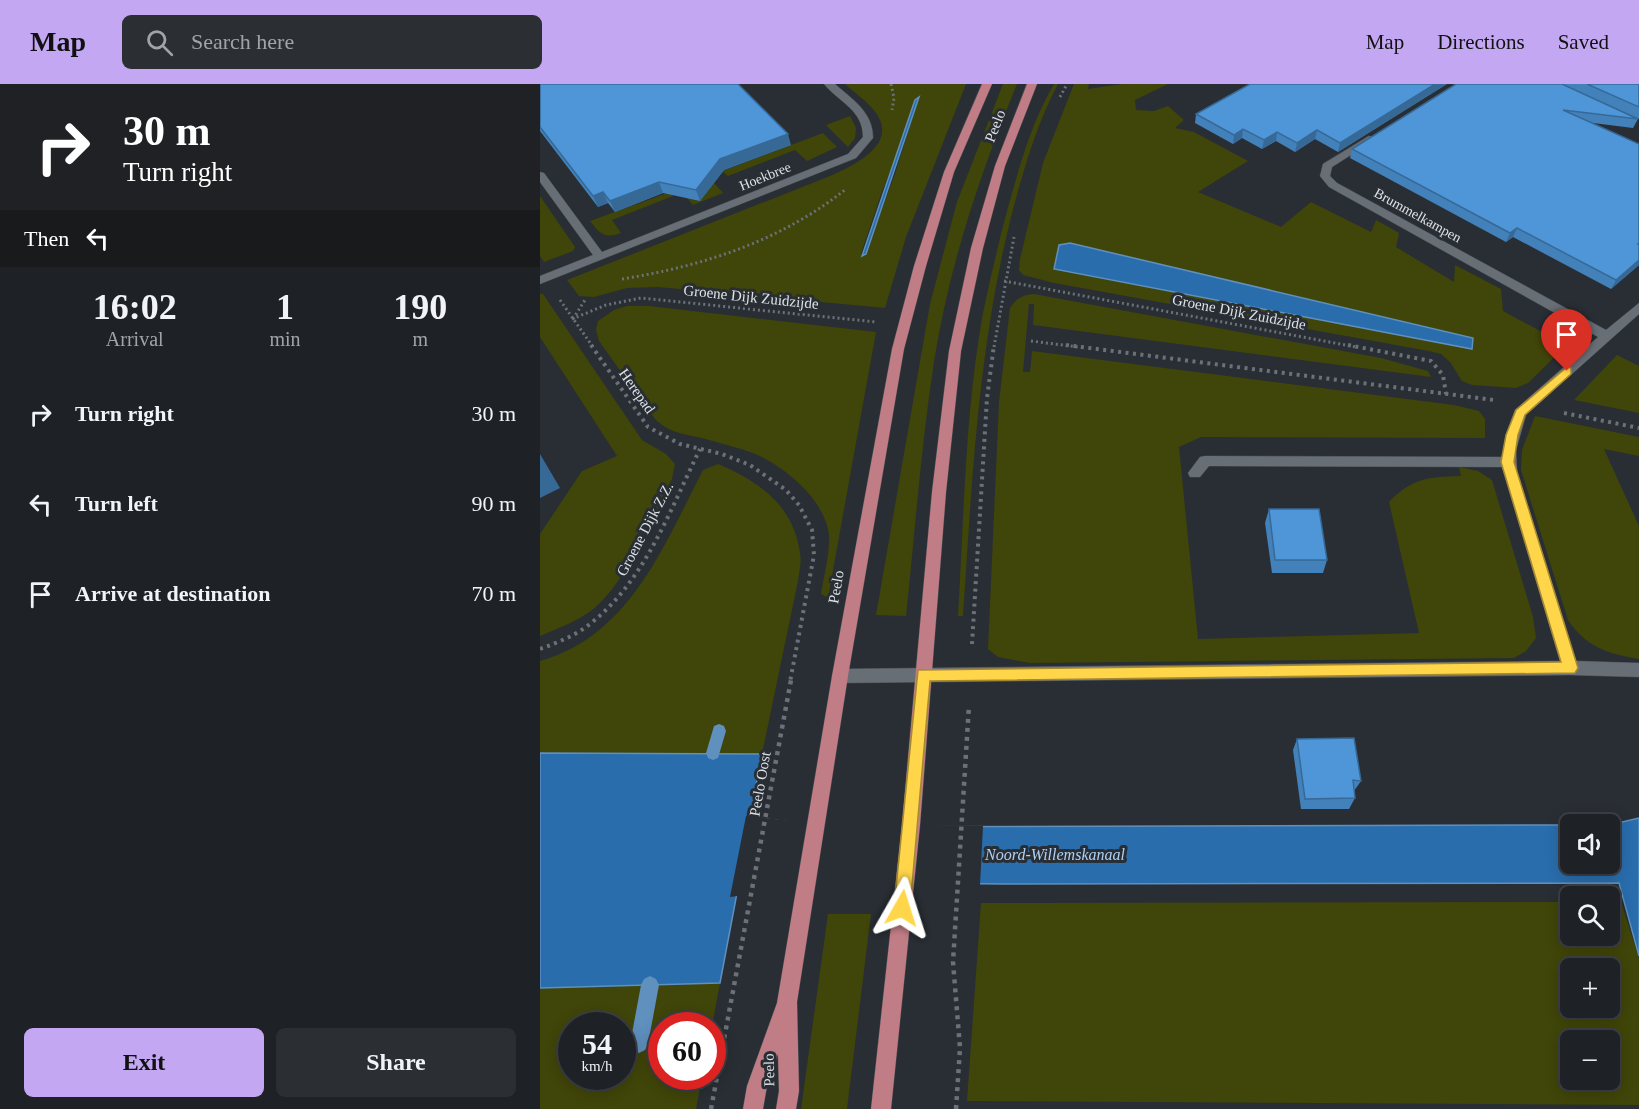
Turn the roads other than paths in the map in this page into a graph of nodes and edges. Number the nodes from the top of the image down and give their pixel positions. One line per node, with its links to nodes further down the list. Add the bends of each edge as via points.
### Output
1 (830, 84): 6 (street, Hoekbree, via 868,124 868,138 852,156)
2 (987, 84): 15 (main road, Peelo, via 949,172 897,349)
3 (1032, 84): 14 (main road, Peelo, via 1000,166 963,304 939,492)
4 (1379, 133): 9 (street, Brummelkampen, via 1327,165 1325,176 1333,185)
5 (540, 175): 6 (street)
6 (600, 256): 7 (street, Hoekbree)
7 (540, 280)
8 (1639, 307): 9 (street)
9 (1605, 336): 10 (street, via 1520,413)
10 (1508, 462): 11 (street, via 1205,461); 12 (street)
11 (1195, 473)
12 (1570, 668): 13 (street); 14 (street)
13 (1639, 670)
14 (924, 675): 15 (street); 19 (main road, Peelo)
15 (840, 676): 16 (main road, Peelo)
16 (787, 1002): 17 (main road, via 757,1086); 18 (main road, Peelo)
17 (753, 1109)
18 (786, 1109)
19 (881, 1109)

